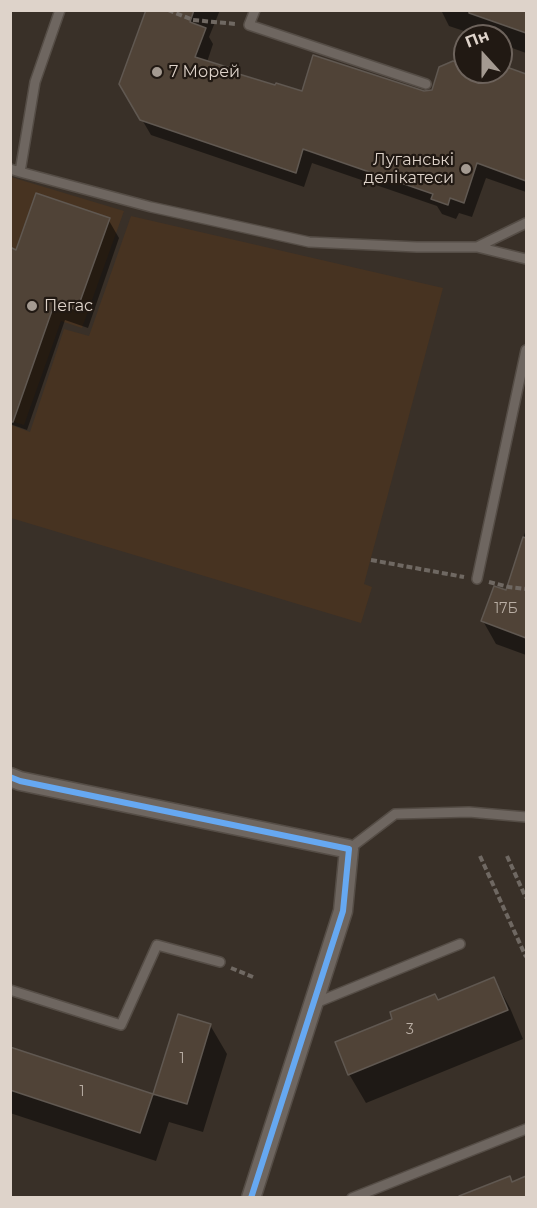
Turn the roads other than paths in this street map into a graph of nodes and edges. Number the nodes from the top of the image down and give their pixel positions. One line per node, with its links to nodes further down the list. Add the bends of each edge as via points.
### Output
1 (60, 10): 4 (lane, via 35,82)
2 (255, 10): 3 (lane, via 249,25)
3 (426, 84)
4 (15, 170): 6 (lane, via 151,207 309,242)
5 (526, 223): 6 (lane)
6 (477, 247): 7 (lane)
7 (526, 259)
8 (526, 350): 9 (lane)
9 (477, 579)
10 (10, 777): 12 (street)
11 (526, 817): 12 (lane, via 469,812 394,814)
12 (349, 849): 16 (street, via 343,911)
13 (460, 944): 16 (lane)
14 (220, 962): 15 (lane, via 157,945 121,1025)
15 (10, 990)
16 (313, 1004): 18 (street)
17 (526, 1129): 19 (lane)
18 (251, 1197)
19 (352, 1197)

